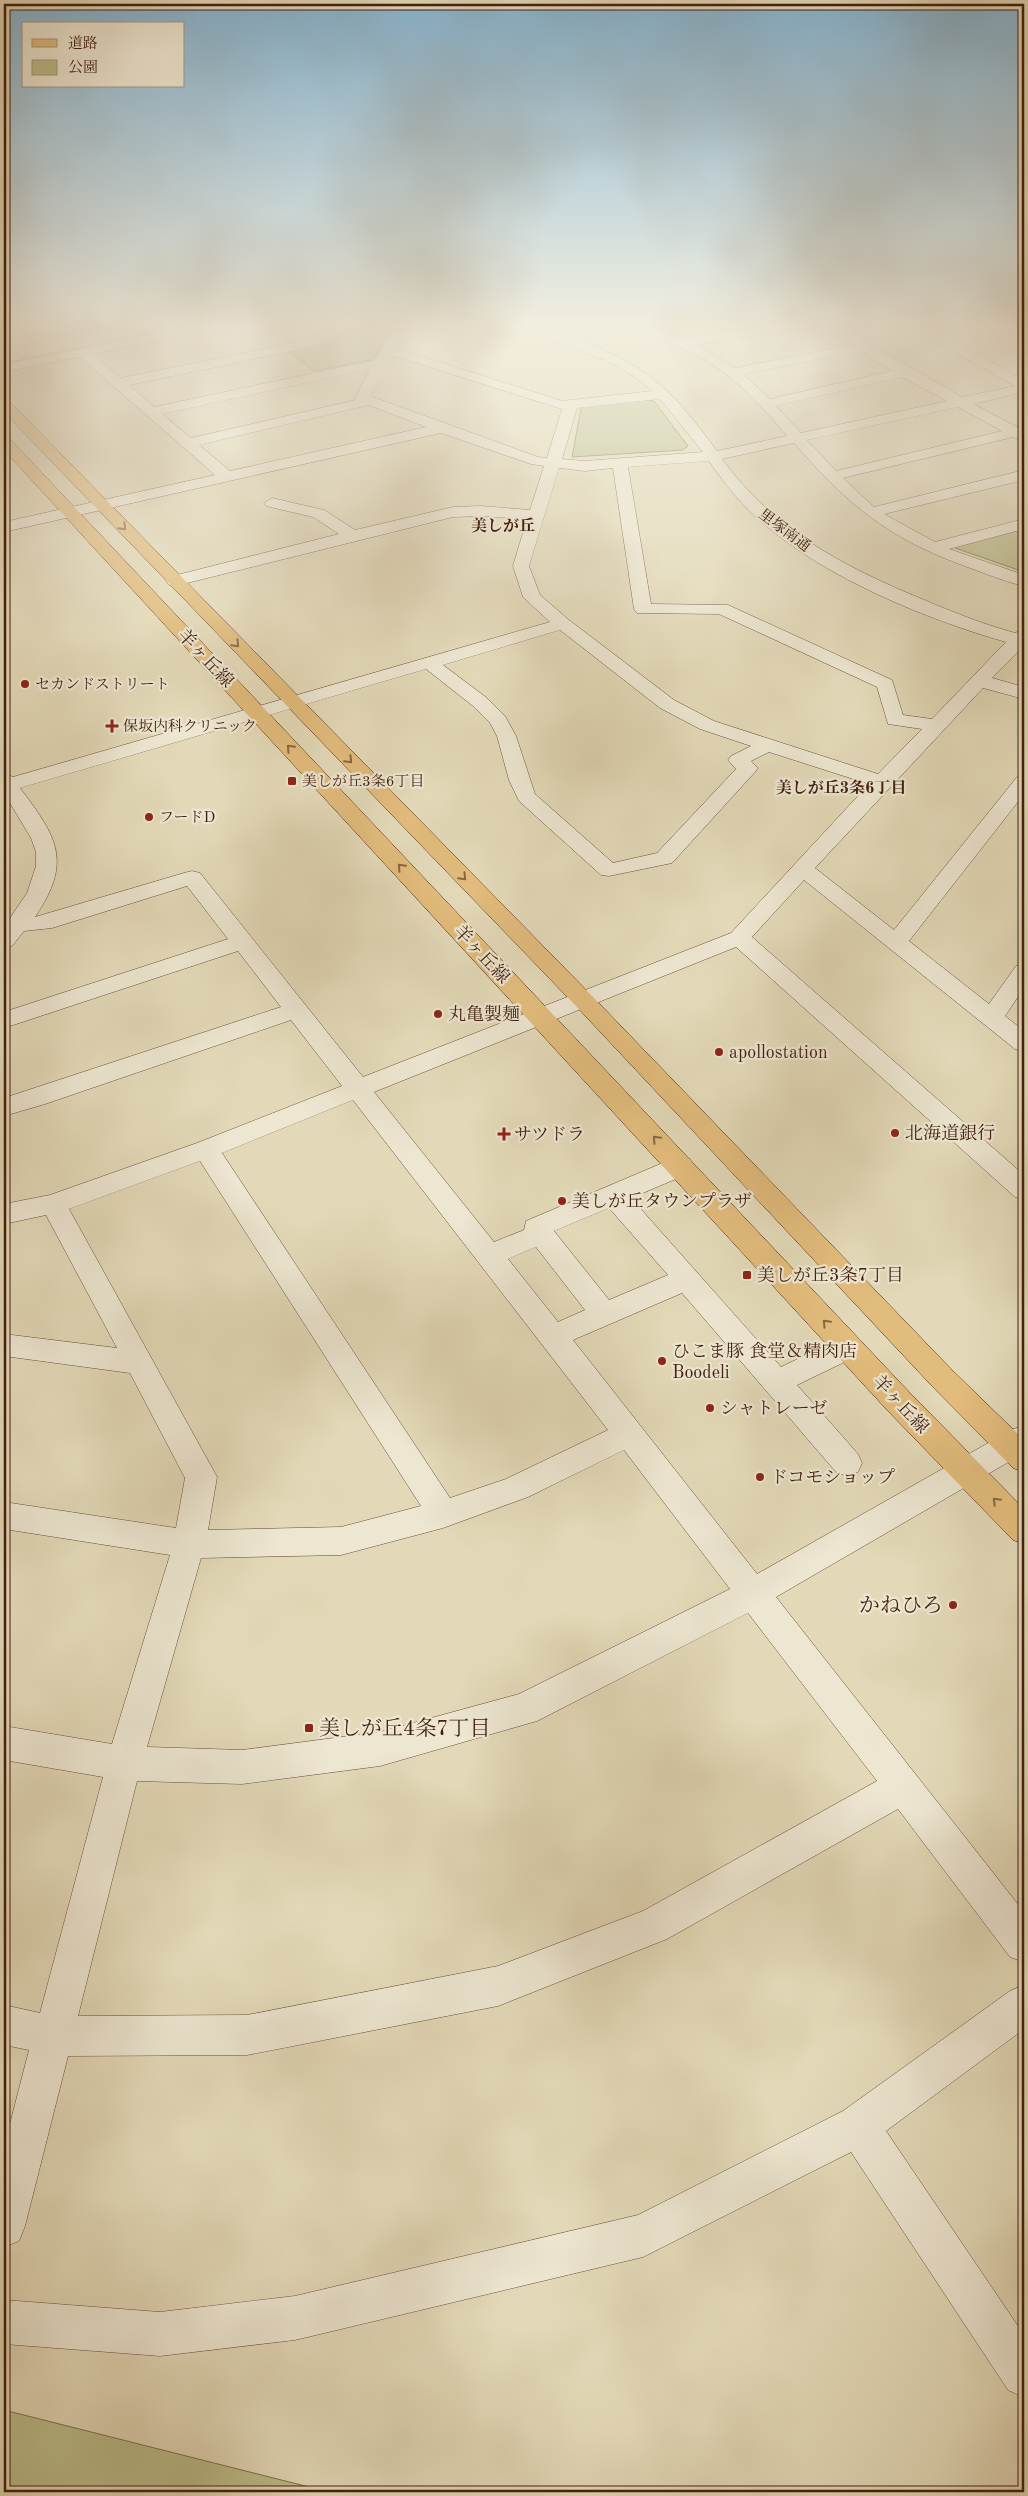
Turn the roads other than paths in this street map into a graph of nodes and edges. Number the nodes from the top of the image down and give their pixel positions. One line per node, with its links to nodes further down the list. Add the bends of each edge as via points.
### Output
1 (39, 440): 22 (main road, 羊ヶ丘線)
2 (185, 440): 12 (street)
3 (199, 440): 12 (street)
4 (386, 440): 19 (street)
5 (477, 440): 13 (street)
6 (561, 440): 17 (street)
7 (702, 440): 15 (street, 里塚南通)
8 (785, 440): 15 (street)
9 (798, 440): 20 (street)
10 (991, 440): 20 (street)
11 (4, 441): 23 (main road, 羊ヶ丘線)
12 (188, 443): 19 (street)
13 (496, 447): 14 (street); 17 (street)
14 (469, 454)
15 (715, 456): 16 (street); 33 (street, 里塚南通, via 749,502 782,532 834,565 891,593 956,619)
16 (620, 463): 17 (street); 39 (street, via 642,609 722,609 885,684 895,720)
17 (554, 464): 25 (street)
18 (1024, 475): 24 (street)
19 (226, 476): 22 (street)
20 (833, 476): 24 (street)
21 (272, 502): 28 (street, via 318,513)
22 (102, 505): 23 (street); 30 (main road, 羊ヶ丘線, one-way to 30)
23 (70, 512): 27 (street); 38 (main road, 羊ヶ丘線)
24 (872, 512): 29 (street)
25 (538, 515): 28 (street, via 481,510 453,512); 32 (street, via 521,566 532,597)
26 (1024, 524): 29 (street)
27 (4, 527)
28 (352, 536): 30 (street)
29 (933, 548): 31 (street)
30 (175, 581): 37 (main road, 羊ヶ丘線, one-way to 37)
31 (1024, 581)
32 (563, 624): 34 (street); 40 (street, via 667,704 708,725)
33 (1023, 638): 35 (street)
34 (428, 662): 37 (street); 40 (street, via 496,716 504,729 526,797 609,870 664,858 748,768 738,760)
35 (980, 681): 36 (street); 39 (street)
36 (1024, 693)
37 (292, 701): 38 (street); 50 (main road, 羊ヶ丘線, one-way to 50)
38 (256, 711): 42 (street); 53 (main road, 羊ヶ丘線, one-way to 38)
39 (937, 725): 43 (street)
40 (767, 745): 43 (street)
41 (1024, 781): 47 (street)
42 (6, 782): 45 (street, via 43,838 47,864 27,914)
43 (882, 782): 44 (street)
44 (802, 869): 46 (street); 47 (street)
45 (11, 933): 48 (street, via 192,878)
46 (739, 938): 50 (street); 60 (street)
47 (897, 941): 52 (street)
48 (240, 942): 51 (street); 54 (street)
49 (1024, 971): 52 (street)
50 (584, 1001): 53 (street); 74 (main road, 羊ヶ丘線, via 942,1378)
51 (295, 1010): 56 (street); 57 (street)
52 (992, 1017): 55 (street)
53 (542, 1018): 56 (street); 59 (main road, 羊ヶ丘線, one-way to 53)
54 (4, 1020)
55 (1024, 1043)
56 (358, 1090): 58 (street); 65 (street)
57 (4, 1107)
58 (206, 1149): 62 (street); 77 (street)
59 (681, 1166): 61 (street); 70 (main road, 羊ヶ丘線, one-way to 59)
60 (1024, 1190)
61 (613, 1195): 64 (street, via 536,1228); 66 (street)
62 (53, 1204): 63 (street); 71 (street)
63 (4, 1214)
64 (541, 1234): 65 (street); 67 (street)
65 (489, 1255): 68 (street)
66 (686, 1279): 67 (street); 72 (street)
67 (604, 1314): 68 (street)
68 (553, 1336): 73 (street)
69 (4, 1345): 71 (street)
70 (849, 1347): 72 (street); 76 (main road, 羊ヶ丘線)
71 (140, 1363): 80 (street, via 202,1477)
72 (777, 1382): 75 (street)
73 (630, 1433): 77 (street, via 517,1488); 81 (street)
74 (1020, 1448): 76 (street)
75 (847, 1463)
76 (967, 1473): 79 (main road, 羊ヶ丘線, one-way to 76); 81 (street)
77 (443, 1514): 80 (street, via 341,1541)
78 (4, 1515): 80 (street)
79 (1024, 1530)
80 (189, 1544): 83 (street)
81 (754, 1592): 83 (street, via 526,1709 380,1749 242,1767); 84 (street)
82 (4, 1743): 83 (street)
83 (124, 1763): 88 (street)
84 (903, 1786): 85 (street); 88 (street, via 654,1926 498,1986 248,2035)
85 (1024, 1943)
86 (1024, 2004): 89 (street)
87 (4, 2025): 88 (street)
88 (55, 2036): 90 (street)
89 (858, 2126): 91 (street, via 643,2235 295,2318 160,2334); 92 (street)
90 (4, 2226)
91 (4, 2322)
92 (1024, 2374)

